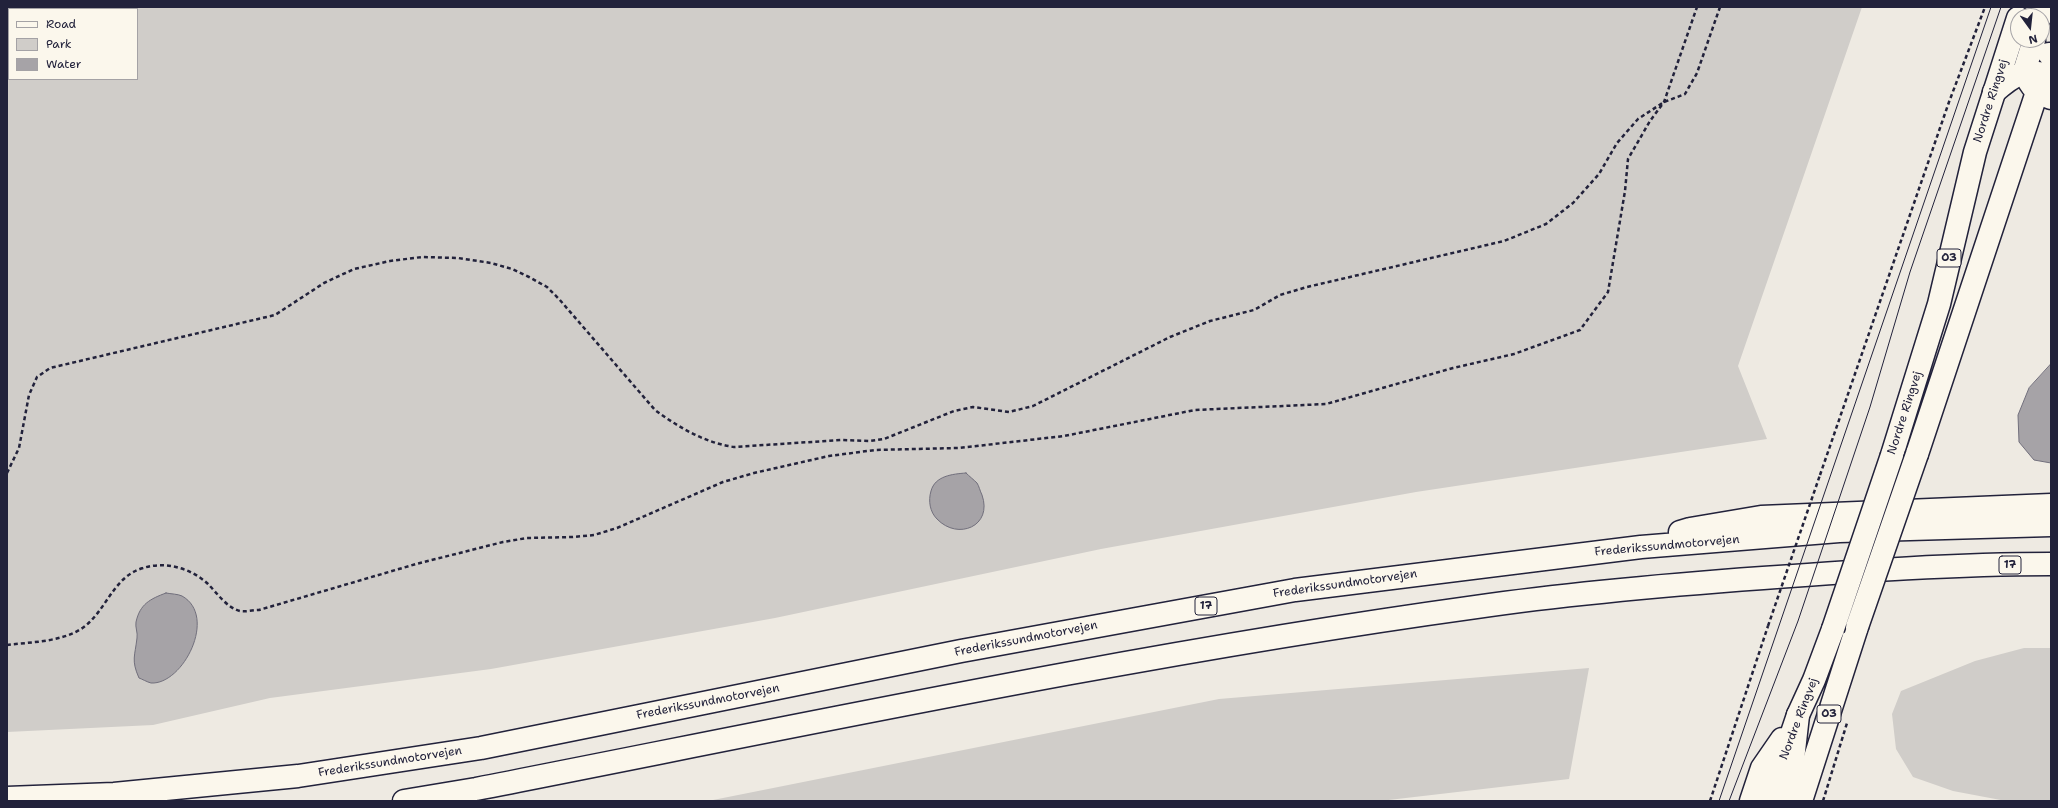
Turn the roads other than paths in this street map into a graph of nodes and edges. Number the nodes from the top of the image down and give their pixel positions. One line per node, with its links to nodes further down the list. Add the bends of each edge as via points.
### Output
1 (2010, 42): 3 (main road, Nordre Ringvej / O3)
2 (2043, 68): 3 (main road, via 2009,79); 16 (main road, Nordre Ringvej / O3, bridge)
3 (1994, 92): 10 (main road, Nordre Ringvej / O3, bridge, via 1975,152 1939,304 1892,455 1833,629)
4 (2051, 505): 6 (main road, via 1761,517 1690,529)
5 (2051, 525): 6 (main road, Frederikssundmotorvejen / 17, via 1838,531)
6 (1641, 546): 11 (main road, Frederikssundmotorvejen / 17, via 1295,590 961,651 481,748 298,776 114,794)
7 (2051, 564): 8 (main road, 17)
8 (1968, 566): 9 (main road); 12 (main road, 17, via 1825,573 1648,587 1478,606 1274,638 988,689)
9 (2051, 580)
10 (1798, 715): 13 (main road, via 1762,768); 14 (main road, Nordre Ringvej / O3); 15 (main road, via 1793,760)
11 (7, 798)
12 (404, 801)
13 (1751, 801)
14 (1769, 801)
15 (1781, 801)
16 (1801, 801)

